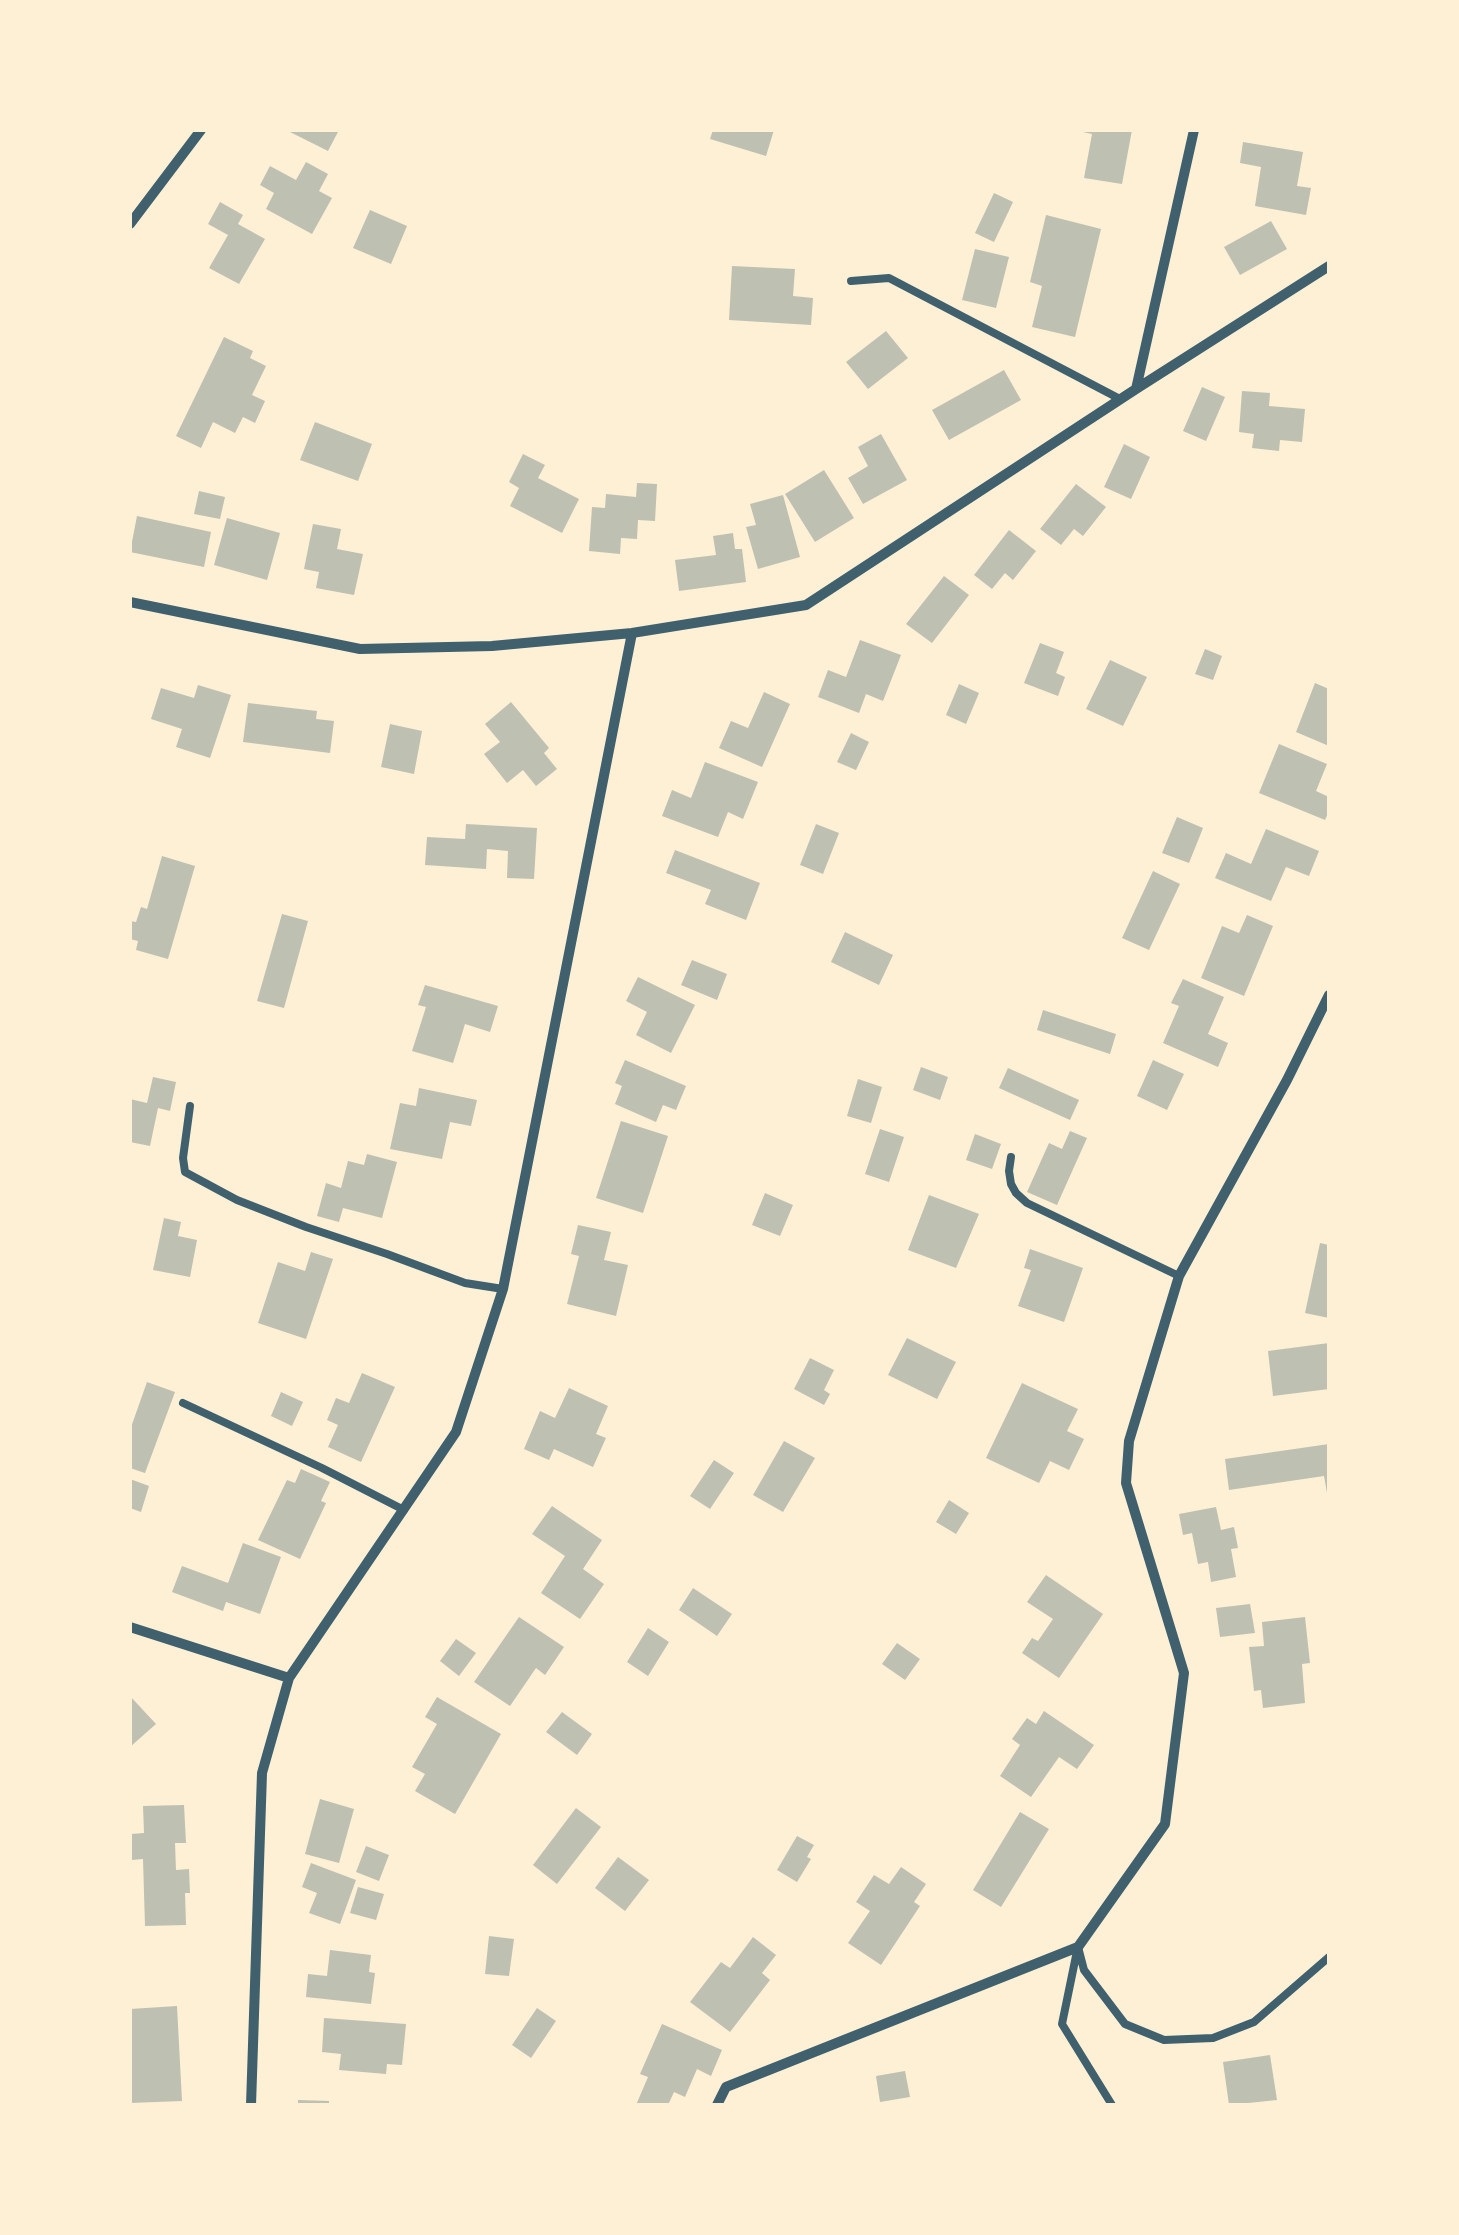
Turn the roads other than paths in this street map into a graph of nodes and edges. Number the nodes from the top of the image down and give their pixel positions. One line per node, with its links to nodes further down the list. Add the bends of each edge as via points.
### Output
1 (201, 130): 3 (street)
2 (1194, 130): 6 (street)
3 (130, 224)
4 (1329, 266): 6 (street)
5 (851, 281): 7 (lane, via 889,278)
6 (1136, 389): 7 (street)
7 (1120, 399): 9 (street, via 806,605)
8 (130, 602): 9 (street, via 360,648 492,646)
9 (632, 633): 14 (street)
10 (1329, 995): 13 (street)
11 (190, 1106): 14 (lane, via 186,1172 306,1227 465,1283)
12 (1011, 1157): 13 (lane, via 1011,1184 1027,1202)
13 (1179, 1276): 19 (street, via 1126,1456 1126,1483 1184,1673 1165,1824)
14 (503, 1289): 16 (street, via 456,1432)
15 (182, 1403): 16 (lane)
16 (404, 1510): 18 (street)
17 (130, 1627): 18 (street)
18 (289, 1678): 21 (street, via 262,1773)
19 (1078, 1947): 20 (lane, via 1084,1970 1125,2024 1164,2040 1213,2038 1254,2022); 22 (street, via 726,2087); 23 (lane, via 1062,2024)
20 (1329, 1957)
21 (251, 2105)
22 (717, 2105)
23 (1112, 2105)

